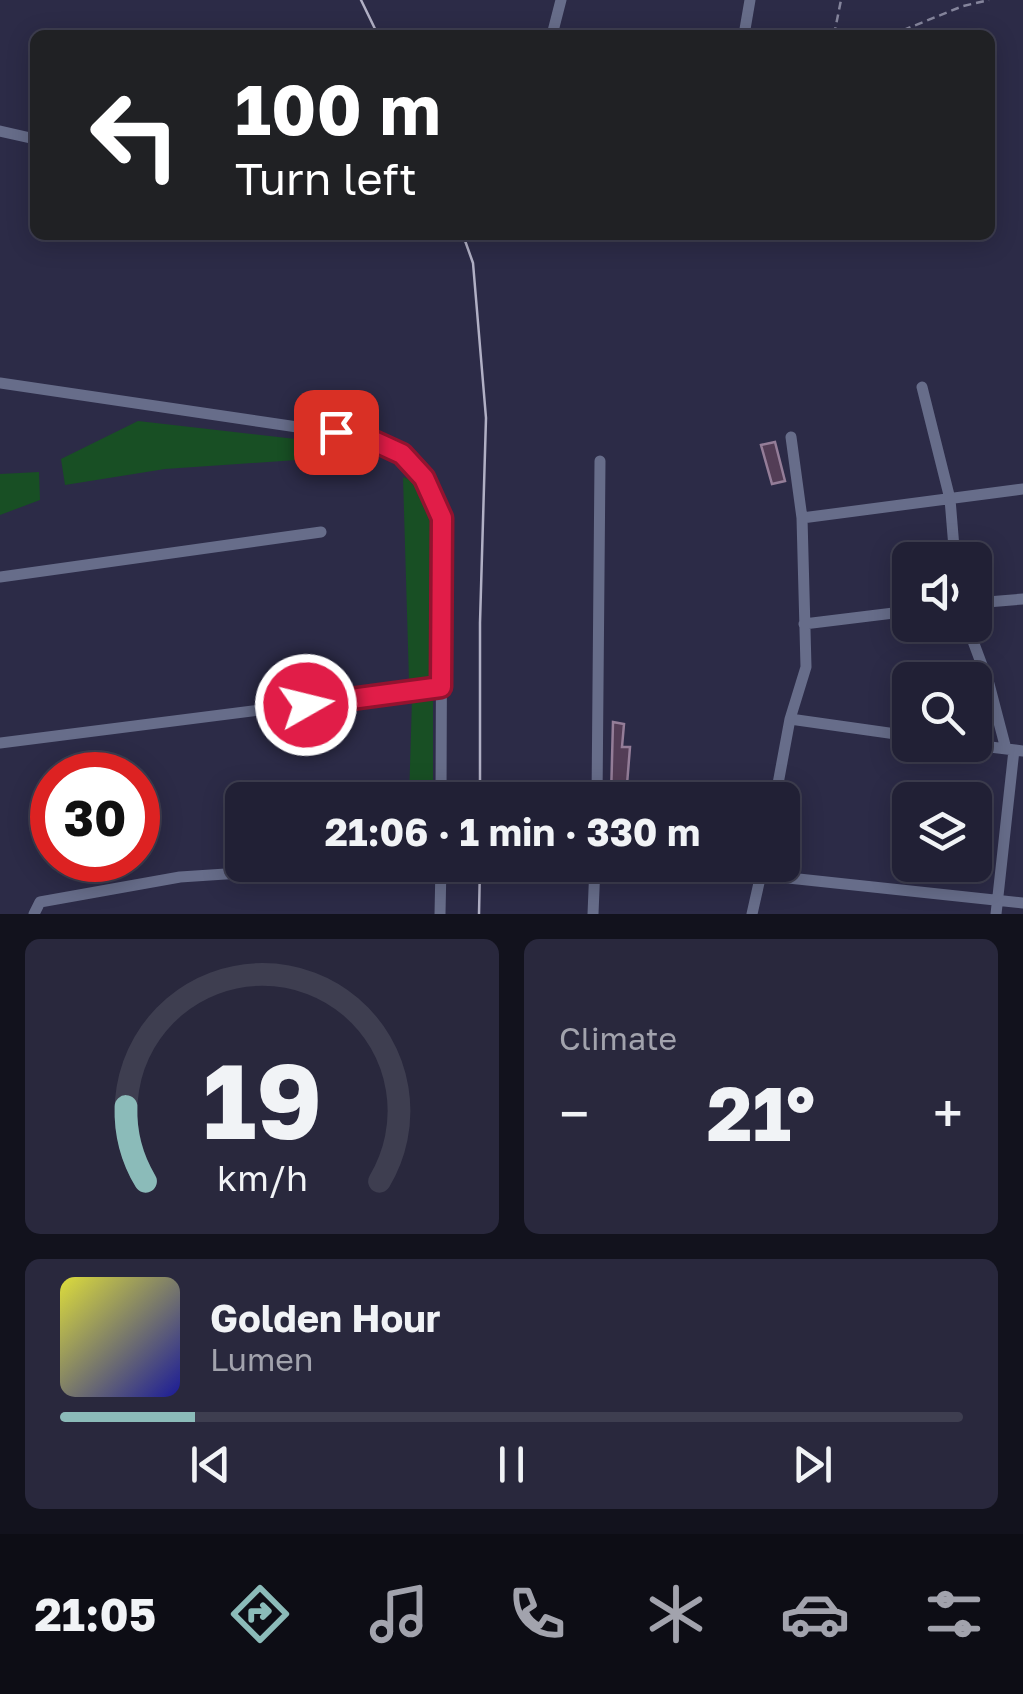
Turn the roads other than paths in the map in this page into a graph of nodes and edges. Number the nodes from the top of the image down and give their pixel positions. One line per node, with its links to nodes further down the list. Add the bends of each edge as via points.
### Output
1 (561, 0): 3 (street)
2 (750, 0): 4 (street)
3 (553, 30)
4 (745, 30)
5 (0, 131): 6 (street)
6 (30, 139)
7 (0, 382): 22 (street, via 365,437 402,454 424,478 442,518)
8 (922, 387): 12 (street)
9 (791, 437): 13 (street)
10 (600, 461): 28 (street)
11 (1023, 488): 12 (street)
12 (950, 499): 13 (street); 15 (street)
13 (802, 518): 20 (street)
14 (321, 532): 16 (street)
15 (954, 542)
16 (0, 577)
17 (1023, 599): 18 (street)
18 (992, 602)
19 (892, 613): 20 (street)
20 (804, 624): 23 (street, via 806,667)
21 (973, 642): 26 (street)
22 (441, 687): 25 (street); 27 (street)
23 (790, 719): 24 (street); 29 (street)
24 (892, 733)
25 (0, 742)
26 (1014, 750): 35 (street)
27 (441, 782)
28 (597, 782)
29 (779, 782)
30 (225, 874): 37 (street, via 40,902)
31 (800, 875): 35 (street)
32 (440, 882): 38 (street)
33 (595, 882): 39 (street)
34 (759, 882): 40 (street)
35 (997, 899): 36 (street); 41 (street)
36 (1023, 903)
37 (34, 914)
38 (440, 914)
39 (594, 914)
40 (752, 914)
41 (996, 914)

